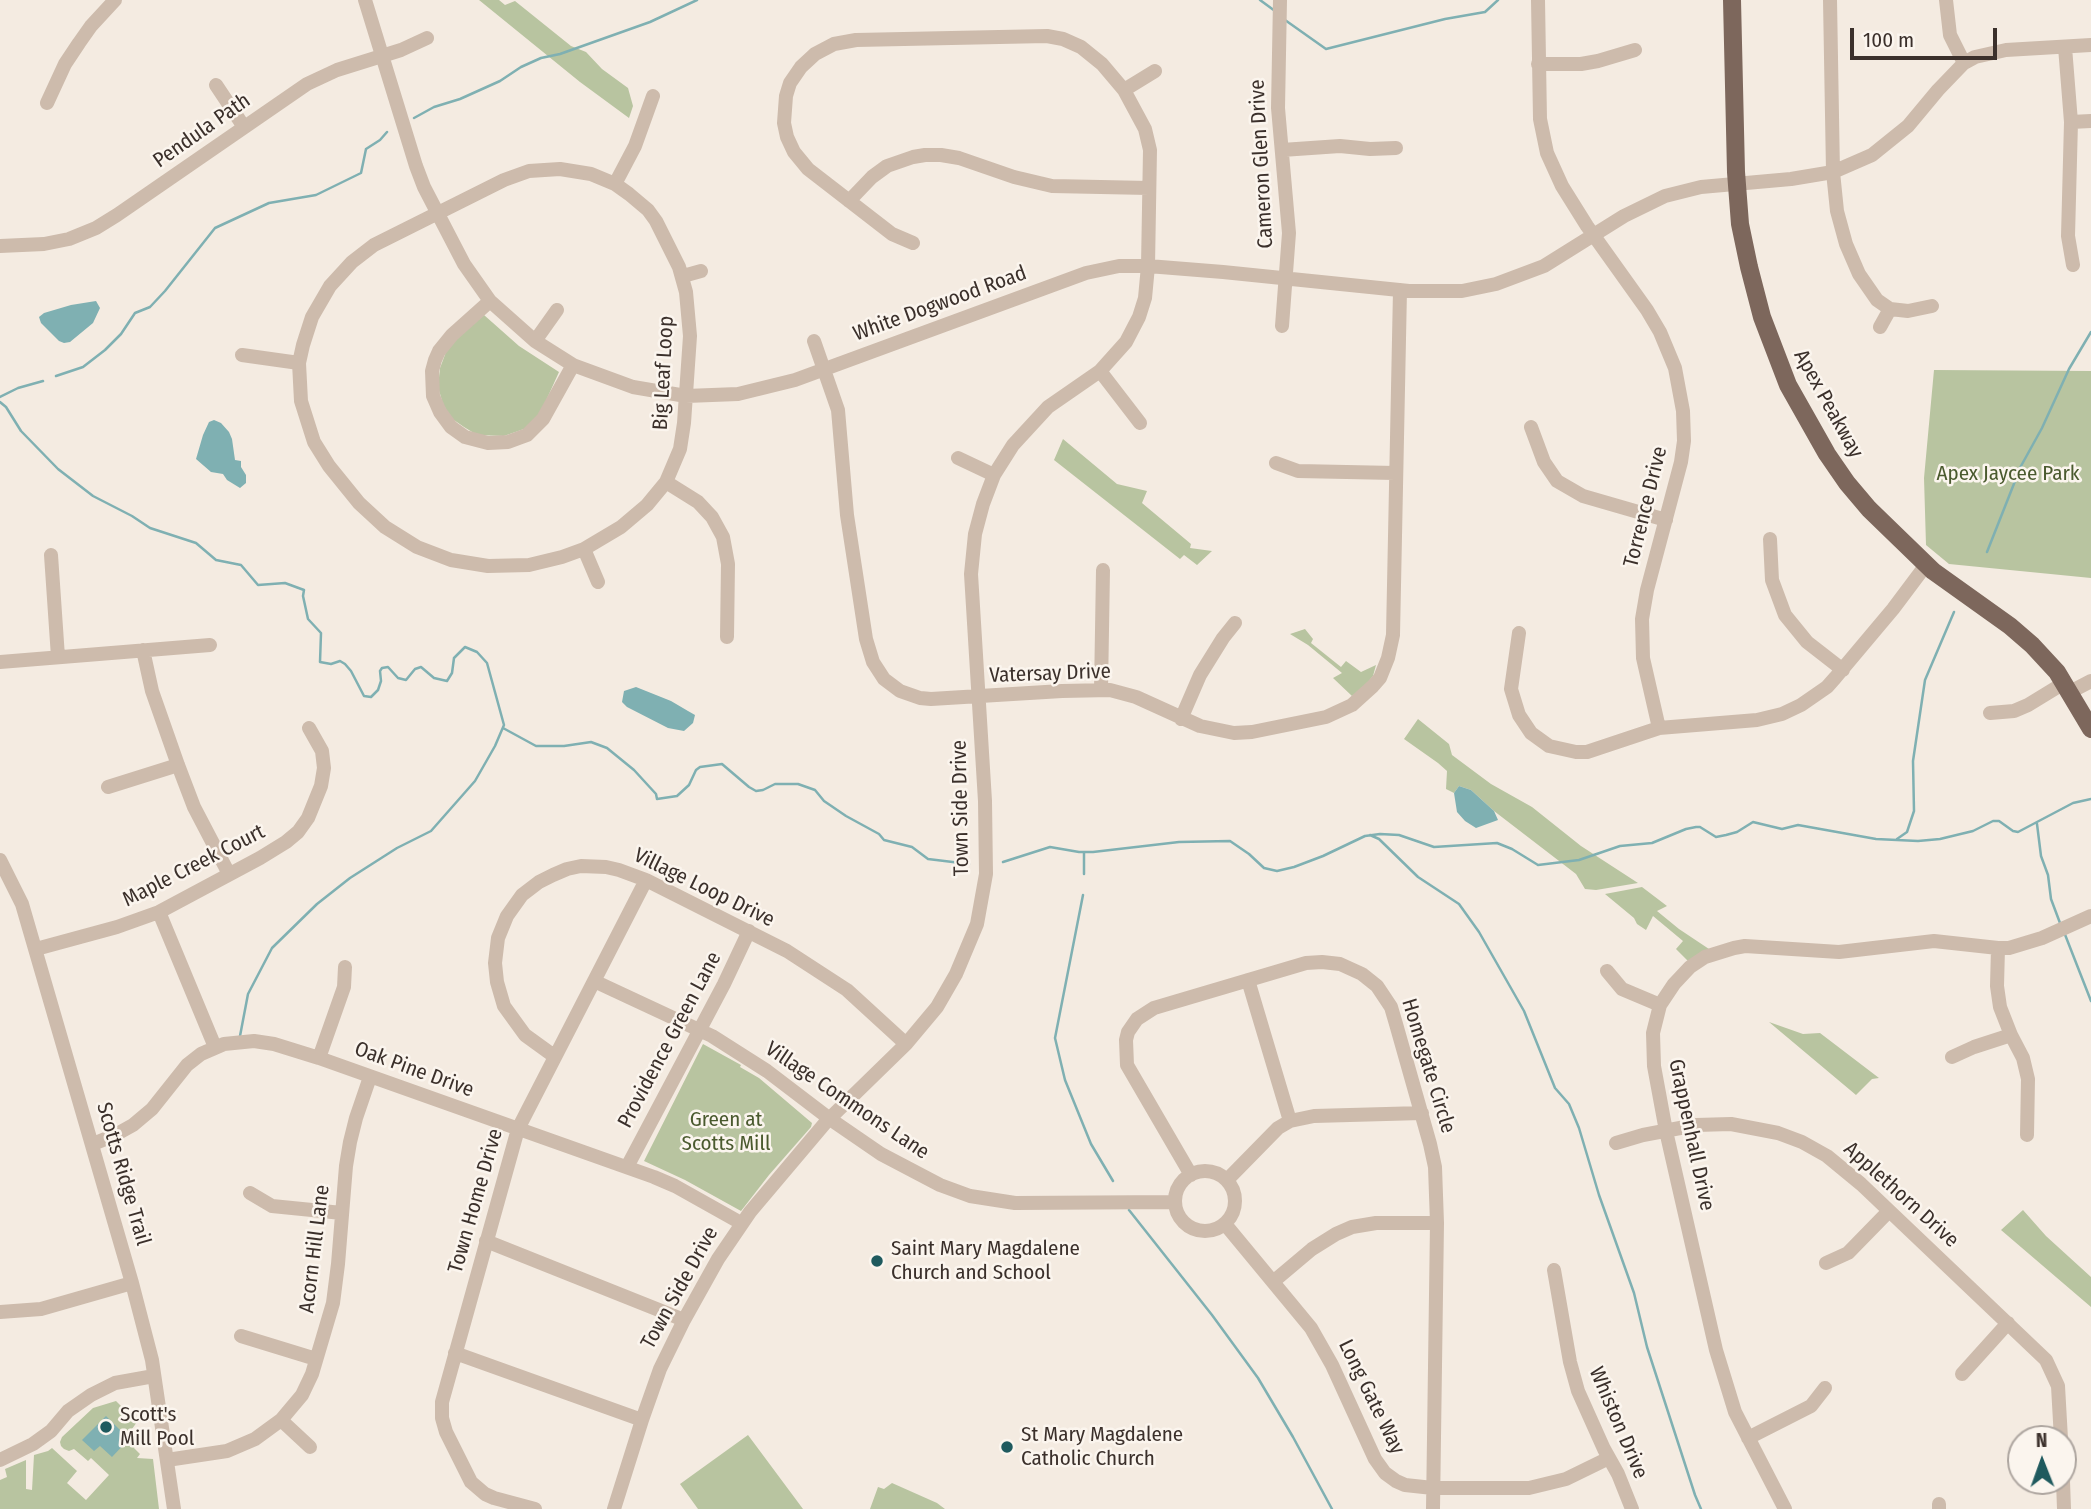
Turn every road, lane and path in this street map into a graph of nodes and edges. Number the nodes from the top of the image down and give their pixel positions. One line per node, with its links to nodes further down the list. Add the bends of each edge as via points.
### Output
1 (115, 0): 19 (street, via 65,64)
2 (365, 0): 12 (street, White Dogwood Road)
3 (1280, 0): 24 (street, Cameron Glen Drive)
4 (1538, 0): 14 (street, Torrence Drive)
5 (1732, 0): 27 (main road, Apex Peakway)
6 (1830, 0): 25 (street)
7 (1946, 0): 13 (street, via 1950,35)
8 (427, 38): 12 (street, Pendula Path)
9 (2091, 45): 10 (street)
10 (2065, 47): 13 (street, via 1986,53); 21 (street)
11 (1635, 50): 14 (street, via 1589,62)
12 (381, 56): 22 (street, Pendula Path, via 317,79); 30 (street, White Dogwood Road)
13 (1964, 63): 25 (street, White Dogwood Road, via 1892,141)
14 (1538, 64): 31 (street, Torrence Drive, via 1540,119 1547,153)
15 (1154, 71): 17 (street)
16 (216, 85): 22 (street)
17 (1124, 90): 28 (street, Town Side Drive, via 1148,141); 29 (street, Town Side Drive, via 1081,47 1047,36 834,44 808,60 790,83 784,124 800,161)
18 (653, 96): 26 (street)
19 (47, 103)
20 (2091, 121): 21 (street)
21 (2071, 122): 35 (street, via 2068,236)
22 (244, 127): 33 (street, Pendula Path, via 96,228 44,244)
23 (1396, 148): 24 (street)
24 (1282, 150): 38 (street, Cameron Glen Drive, via 1289,233)
25 (1833, 172): 27 (street, White Dogwood Road); 42 (street, via 1837,211 1852,259 1867,288)
26 (615, 184): 30 (street, Big Leaf Loop, via 570,170 529,172); 37 (street, Big Leaf Loop, via 648,210)
27 (1737, 185): 31 (street, White Dogwood Road, via 1665,196); 65 (main road, Apex Peakway, via 1754,290 1788,385 1847,483)
28 (1149, 188): 29 (street, via 1052,186 959,158 925,155 887,166); 34 (street, Town Side Drive)
29 (849, 201): 32 (street, Town Side Drive, via 892,234)
30 (436, 213): 40 (street, White Dogwood Road); 49 (street, Big Leaf Loop, via 374,245 342,271 312,317)
31 (1593, 235): 39 (street, White Dogwood Road, via 1544,266 1496,284 1462,291); 61 (street, Torrence Drive, via 1655,321 1675,368 1684,441)
32 (913, 243)
33 (0, 246)
34 (1148, 265): 38 (street, White Dogwood Road); 51 (street, White Dogwood Road, via 1086,274); 52 (street, Town Side Drive, via 1145,298 1133,330)
35 (2073, 265)
36 (701, 271): 37 (street)
37 (683, 276): 53 (street, Big Leaf Loop, via 690,318)
38 (1287, 279): 39 (street, White Dogwood Road); 44 (street, Cameron Glen Drive)
39 (1400, 290): 58 (street, Vatersay Drive)
40 (490, 301): 46 (street, White Dogwood Road); 50 (street, via 452,335 435,360 433,396 451,427 472,440 488,443 527,435 543,419)
41 (1932, 306): 42 (street, via 1908,312)
42 (1889, 309): 45 (street)
43 (556, 310): 46 (street)
44 (1282, 326)
45 (1880, 327)
46 (535, 341): 50 (street, White Dogwood Road)
47 (814, 341): 51 (street, Vatersay Drive)
48 (242, 355): 49 (street)
49 (299, 363): 63 (street, Big Leaf Loop, via 301,401 318,448 359,503 398,537 443,557 488,566 529,565)
50 (573, 365): 53 (street, White Dogwood Road, via 634,387)
51 (824, 369): 53 (street, White Dogwood Road, via 761,390); 79 (street, Vatersay Drive, via 838,410 852,550 873,662 884,679 910,695)
52 (1100, 371): 54 (street); 59 (street, Town Side Drive, via 1035,419)
53 (686, 396): 60 (street, Big Leaf Loop, via 682,440)
54 (1140, 423)
55 (1531, 427): 61 (street, via 1544,463 1557,481 1583,496)
56 (958, 458): 59 (street)
57 (1276, 463): 58 (street, via 1298,471)
58 (1395, 473): 81 (street, Vatersay Drive, via 1393,635 1380,678 1363,697 1339,712 1300,723 1252,732 1219,731)
59 (994, 475): 79 (street, Town Side Drive, via 979,517 972,565)
60 (666, 482): 63 (street, Big Leaf Loop, via 631,520); 70 (street, via 698,502 723,537 728,564)
61 (1666, 520): 83 (street, Torrence Drive, via 1643,605 1641,633 1645,674)
62 (1770, 539): 75 (street, via 1772,580 1785,615 1807,642)
63 (584, 549): 67 (street)
64 (51, 555): 73 (street)
65 (1926, 565): 75 (street); 77 (main road, Apex Peakway, via 2032,645)
66 (1103, 570): 78 (street)
67 (598, 582)
68 (1234, 623): 81 (street, via 1200,675)
69 (1519, 633): 83 (street, via 1511,677 1513,698 1524,724 1541,740 1561,750 1587,752)
70 (727, 637)
71 (210, 645): 72 (street)
72 (143, 650): 73 (street); 85 (street)
73 (58, 657): 74 (street)
74 (0, 662)
75 (1843, 670): 83 (street, via 1814,697 1770,717)
76 (2091, 681): 77 (street)
77 (2067, 687): 80 (street, via 2014,711); 84 (main road, Apex Peakway)
78 (1101, 690): 79 (street, Vatersay Drive); 81 (street, Vatersay Drive, via 1136,697)
79 (978, 697): 102 (street, Town Side Drive, via 986,874 980,910 956,974 937,1007)
80 (1990, 713)
81 (1181, 719)
82 (309, 728): 88 (street, Maple Creek Court, via 322,751 324,768 308,818 286,842)
83 (1659, 728)
84 (2091, 729)
85 (178, 765): 86 (street); 88 (street)
86 (108, 787)
87 (0, 860): 94 (street, Scotts Ridge Trail, via 22,904)
88 (229, 874): 90 (street, Maple Creek Court)
89 (646, 880): 92 (street, Village Loop Drive); 98 (street, Town Home Drive); 104 (street, Village Loop Drive, via 606,867 566,869 522,895 507,916 495,962 500,997 524,1035)
90 (159, 912): 94 (street, Maple Creek Court); 103 (street)
91 (2091, 916): 93 (street, Grappenhall Drive, via 2020,946)
92 (749, 932): 100 (street, Providence Green Lane); 102 (street, Village Loop Drive, via 847,990)
93 (1998, 948): 99 (street, Grappenhall Drive, via 1934,941 1839,953 1745,946 1705,957 1690,967); 101 (street, via 1997,997)
94 (36, 949): 115 (street, Scotts Ridge Trail)
95 (345, 967): 106 (street, via 344,987)
96 (1607, 971): 99 (street, via 1622,989)
97 (1248, 980): 108 (street, Homegate Circle, via 1306,962 1340,964 1362,974 1391,1007); 110 (street); 117 (street, Homegate Circle, via 1154,1009 1137,1019 1128,1032 1127,1065)
98 (594, 981): 100 (street, Village Commons Lane); 104 (street, Town Home Drive)
99 (1660, 1005): 112 (street, Grappenhall Drive, via 1652,1053)
100 (699, 1030): 109 (street, Village Commons Lane, via 767,1071); 116 (street, Providence Green Lane)
101 (2011, 1035): 105 (street); 113 (street, via 2028,1079)
102 (906, 1044): 109 (street, Town Side Drive)
103 (215, 1047): 106 (street, Oak Pine Drive, via 254,1041); 115 (street, Oak Pine Drive, via 187,1065 134,1125)
104 (554, 1056): 111 (street, Town Home Drive)
105 (1952, 1057)
106 (319, 1058): 107 (street, Oak Pine Drive)
107 (370, 1077): 111 (street, Oak Pine Drive); 122 (street, Acorn Hill Lane, via 350,1142)
108 (1422, 1113): 110 (street, via 1314,1116); 124 (street, Homegate Circle, via 1435,1167)
109 (830, 1119): 120 (street, Village Commons Lane, via 909,1171 970,1196 1015,1203); 123 (street, Town Side Drive)
110 (1290, 1121): 118 (street)
111 (517, 1129): 116 (street, Oak Pine Drive); 126 (street, Town Home Drive)
112 (1666, 1131): 114 (street, Applethorn Drive); 121 (street, Applethorn Drive, via 1731,1124 1789,1136 1840,1165); 143 (street, Grappenhall Drive, via 1722,1374)
113 (2027, 1135)
114 (1616, 1143)
115 (93, 1144): 130 (street, Scotts Ridge Trail)
116 (627, 1167): 123 (street, Oak Pine Drive, via 675,1186)
117 (1191, 1175): 118 (street, via 1210,1172); 120 (street, via 1179,1186)
118 (1227, 1180): 125 (street, via 1234,1207)
119 (250, 1193): 122 (street, via 272,1206)
120 (1175, 1202): 125 (street, via 1189,1226 1208,1230)
121 (1889, 1211): 127 (street, via 1848,1253); 133 (street, Applethorn Drive)
122 (342, 1213): 136 (street, Acorn Hill Lane, via 332,1303)
123 (741, 1223): 132 (street, Town Side Drive)
124 (1437, 1223): 129 (street, via 1352,1227 1312,1249); 148 (street, Homegate Circle)
125 (1225, 1224): 129 (street, Long Gate Way)
126 (486, 1241): 132 (street); 135 (street, Town Home Drive)
127 (1826, 1263)
128 (1554, 1270): 145 (street, Whiston Drive, via 1574,1376)
129 (1274, 1281): 148 (street, Long Gate Way, via 1318,1340 1380,1466 1405,1485)
130 (132, 1283): 131 (street, via 41,1309); 138 (street, Scotts Ridge Trail)
131 (0, 1312)
132 (684, 1320): 141 (street, Town Side Drive)
133 (2008, 1323): 137 (street); 142 (street, Applethorn Drive, via 2046,1360 2055,1378)
134 (241, 1336): 136 (street)
135 (455, 1353): 141 (street); 150 (street, Town Home Drive, via 441,1411 466,1474 485,1494)
136 (316, 1359): 140 (street, Acorn Hill Lane, via 302,1395)
137 (1962, 1374)
138 (154, 1376): 146 (street, via 116,1383 91,1395 51,1431); 147 (street, Scotts Ridge Trail)
139 (1825, 1388): 143 (street, via 1811,1406)
140 (281, 1420): 144 (street); 147 (street, Acorn Hill Lane, via 255,1439 227,1451)
141 (642, 1420): 151 (street, Town Side Drive)
142 (2060, 1425)
143 (1748, 1438): 154 (street, Grappenhall Drive)
144 (310, 1447)
145 (1609, 1458): 148 (street, Long Gate Way, via 1542,1486); 153 (street, Whiston Drive)
146 (0, 1460)
147 (167, 1460): 149 (street, Scotts Ridge Trail)
148 (1433, 1488): 152 (street, Homegate Circle)
149 (174, 1509)
150 (535, 1509)
151 (614, 1509)
152 (1433, 1509)
153 (1632, 1509)
154 (1785, 1509)

